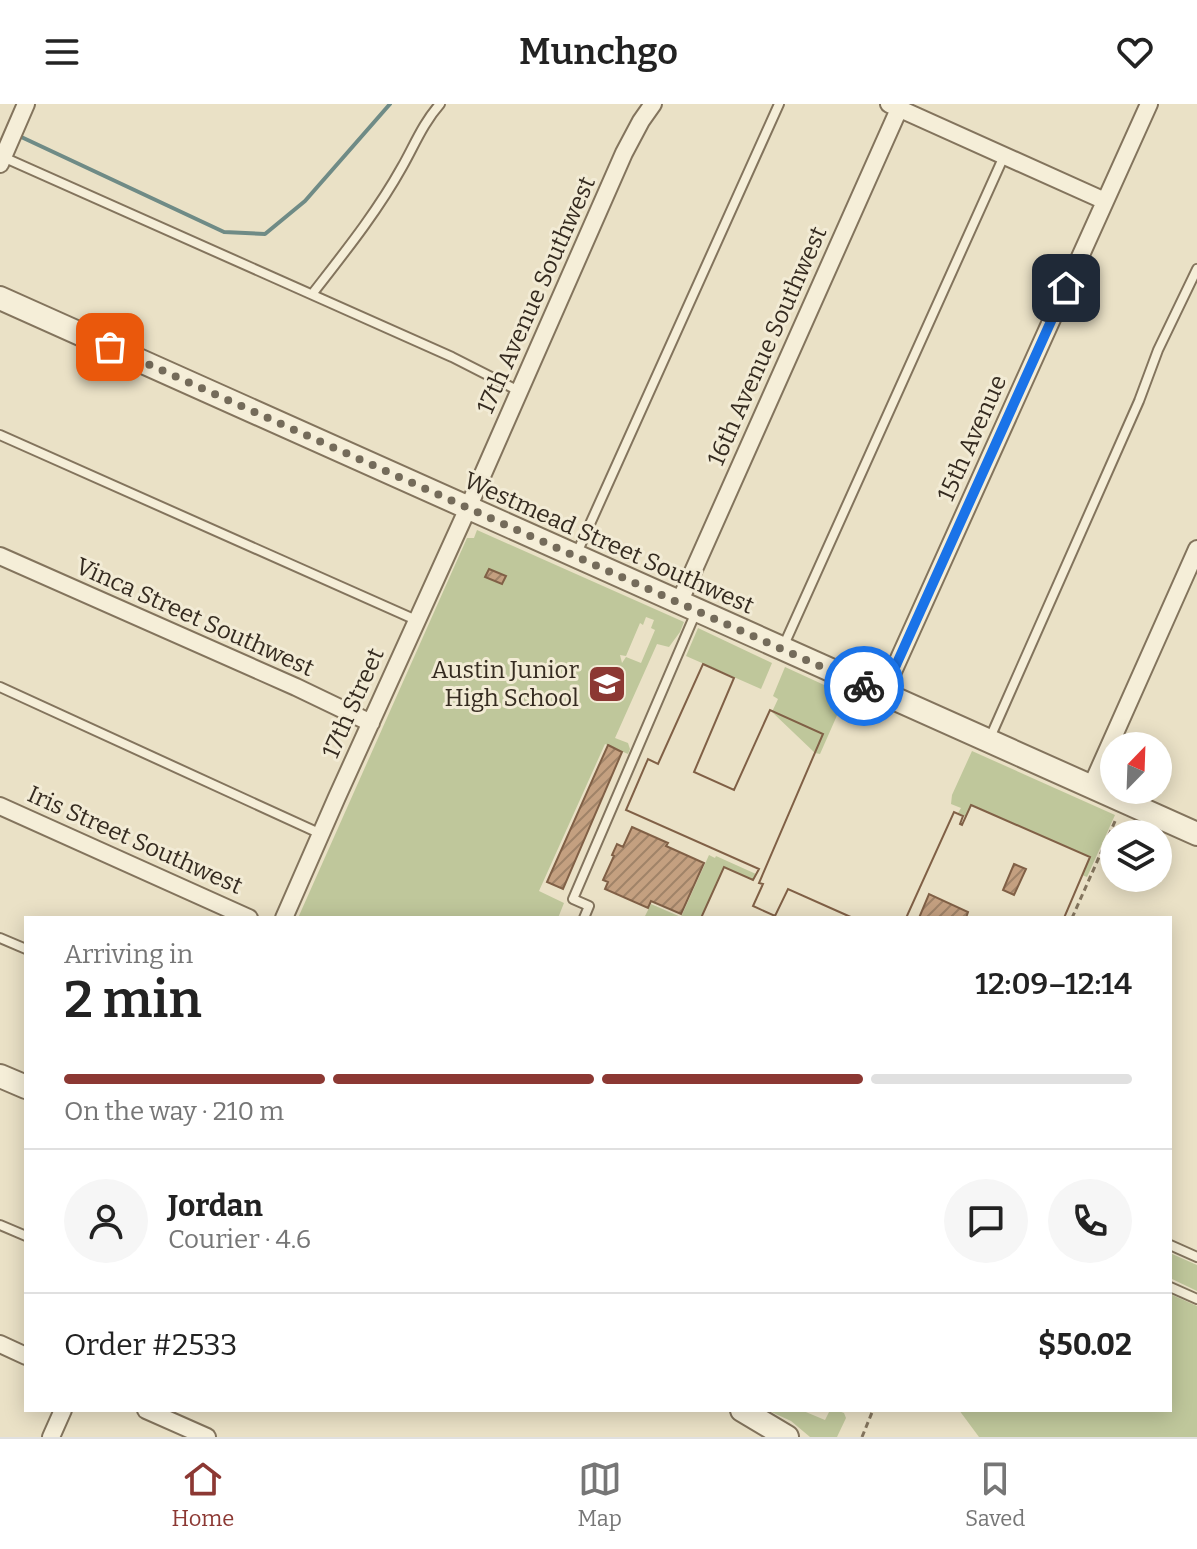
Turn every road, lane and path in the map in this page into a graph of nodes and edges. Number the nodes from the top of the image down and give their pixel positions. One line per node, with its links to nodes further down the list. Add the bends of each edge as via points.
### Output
1 (440, 104): 11 (lane, via 351,245)
2 (653, 104): 13 (street, 17th Avenue Southwest, via 624,153)
3 (779, 104): 18 (lane)
4 (1149, 104): 9 (street, 15th Avenue)
5 (894, 106): 8 (street); 19 (street, 16th Avenue Southwest)
6 (24, 108): 7 (street)
7 (2, 156): 11 (lane)
8 (1004, 156): 9 (street); 21 (lane)
9 (1105, 201): 23 (street, 15th Avenue)
10 (1197, 269): 25 (lane)
11 (313, 293): 13 (lane)
12 (0, 298): 15 (street, Westmead Street Southwest)
13 (519, 391): 15 (street, 17th Avenue Southwest)
14 (0, 435): 20 (lane)
15 (468, 508): 18 (street, Westmead Street Southwest); 20 (street, 17th Street)
16 (1197, 549): 26 (street)
17 (0, 556): 24 (street, Vinca Street Southwest)
18 (575, 556): 19 (street, Westmead Street Southwest)
19 (688, 607): 21 (street, Westmead Street Southwest); 33 (lane, via 573,899 589,906)
20 (416, 620): 24 (street, 17th Street)
21 (782, 649): 23 (street, Westmead Street Southwest)
22 (0, 687): 30 (lane)
23 (883, 694): 25 (street, Westmead Street Southwest)
24 (371, 723): 30 (street, 17th Street)
25 (988, 742): 26 (street, Westmead Street Southwest)
26 (1091, 787): 29 (street, Westmead Street Southwest)
27 (0, 806): 31 (street, Iris Street Southwest)
28 (1118, 815): 34 (path)
29 (1196, 832)
30 (321, 834): 32 (street, 17th Street)
31 (245, 916)
32 (285, 916)
33 (585, 916)
34 (1073, 916)
35 (0, 938): 36 (lane)
36 (24, 948)
37 (0, 1076): 38 (street)
38 (24, 1086)
39 (0, 1225): 40 (lane)
40 (24, 1235)
41 (1172, 1246): 42 (lane)
42 (1197, 1257)
43 (1172, 1288): 44 (lane)
44 (1197, 1299)
45 (0, 1344): 46 (street)
46 (24, 1355)
47 (62, 1412): 51 (street)
48 (151, 1412): 52 (street)
49 (745, 1412): 53 (street)
50 (872, 1412): 54 (path)
51 (51, 1437)
52 (207, 1437)
53 (787, 1437)
54 (862, 1437)

